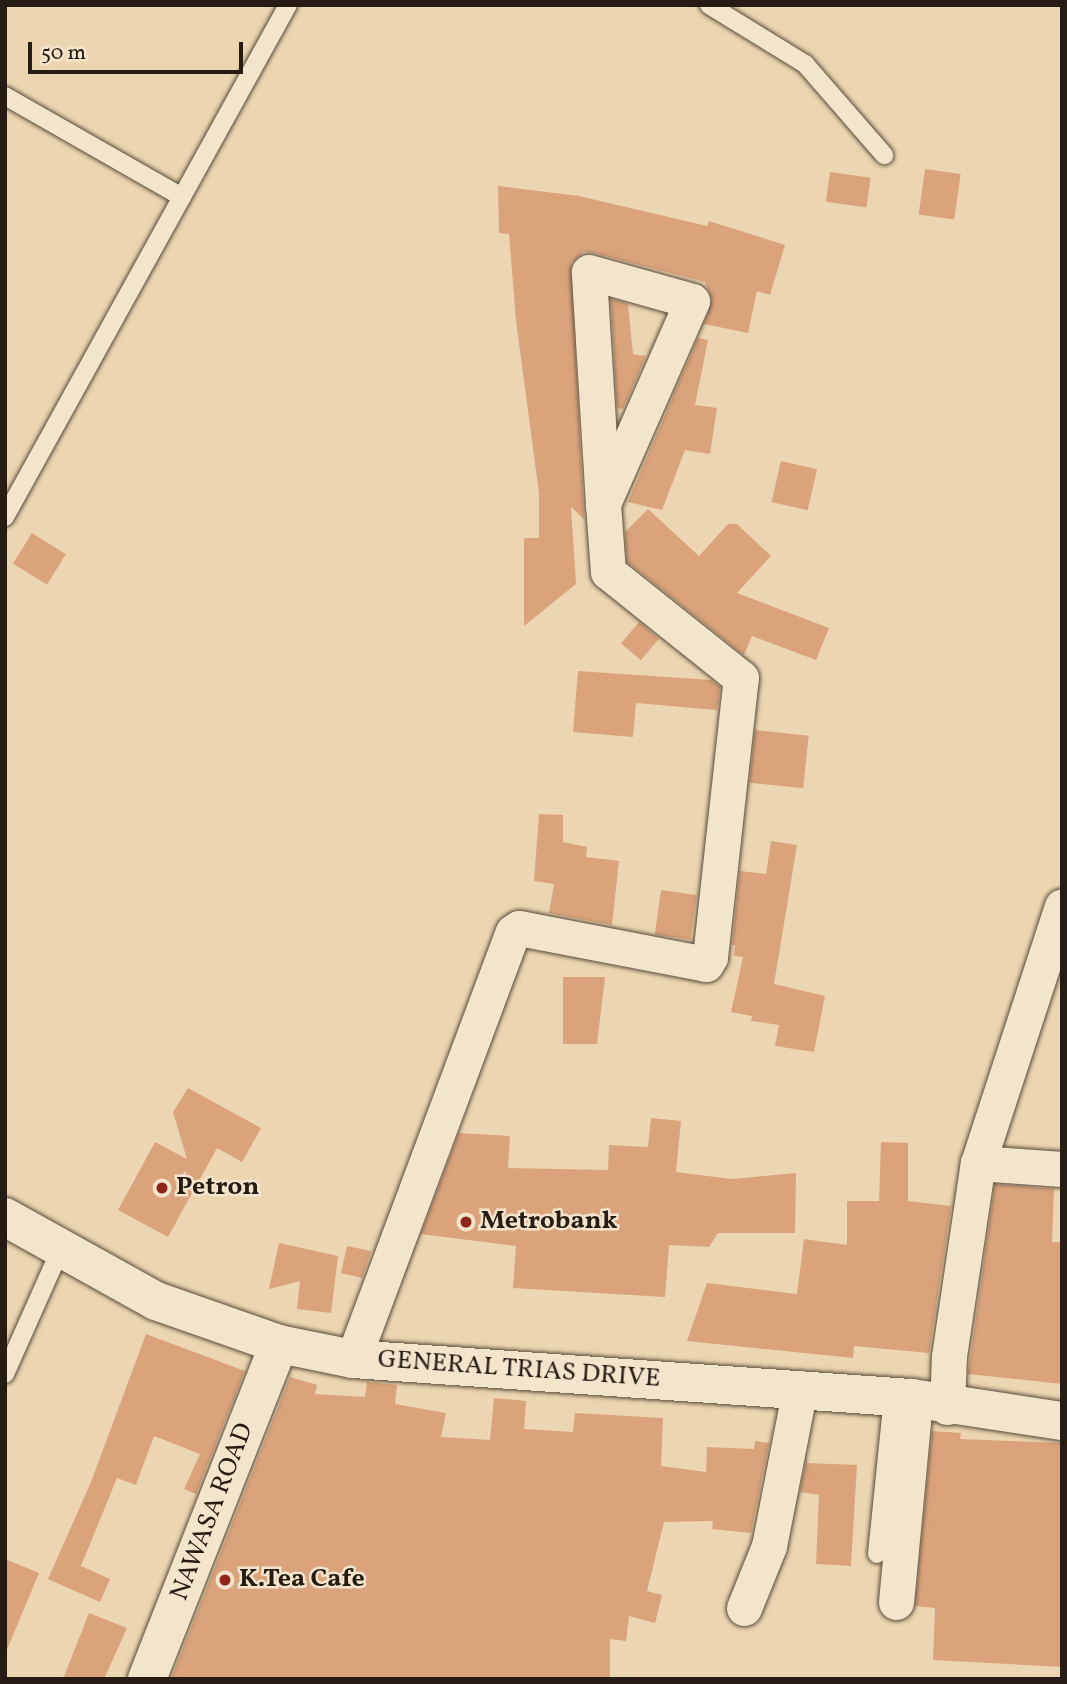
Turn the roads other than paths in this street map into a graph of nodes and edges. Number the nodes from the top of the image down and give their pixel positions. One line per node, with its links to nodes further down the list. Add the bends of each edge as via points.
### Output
1 (288, 5): 5 (lane)
2 (709, 5): 4 (lane, via 805,64)
3 (5, 96): 5 (lane)
4 (884, 155)
5 (182, 197): 7 (lane)
6 (603, 504): 6 (street, via 692,301 589,272 592,313); 14 (street, via 608,572 741,678 709,961 519,928 513,932)
7 (5, 517)
8 (1062, 906): 9 (street)
9 (978, 1163): 10 (street); 17 (street, via 948,1356)
10 (1062, 1169)
11 (5, 1217): 12 (main road, GENERAL TRIAS DRIVE)
12 (61, 1248): 13 (main road, GENERAL TRIAS DRIVE, via 156,1301); 15 (lane)
13 (279, 1344): 14 (main road, GENERAL TRIAS DRIVE); 22 (main road, NAWASA ROAD)
14 (353, 1359): 16 (main road, GENERAL TRIAS DRIVE)
15 (5, 1374)
16 (800, 1388): 17 (main road, GENERAL TRIAS DRIVE); 21 (street, via 769,1546)
17 (917, 1401): 18 (main road, GENERAL TRIAS DRIVE); 19 (lane); 20 (street)
18 (1062, 1421)
19 (877, 1554)
20 (896, 1602)
21 (744, 1608)
22 (147, 1679)

